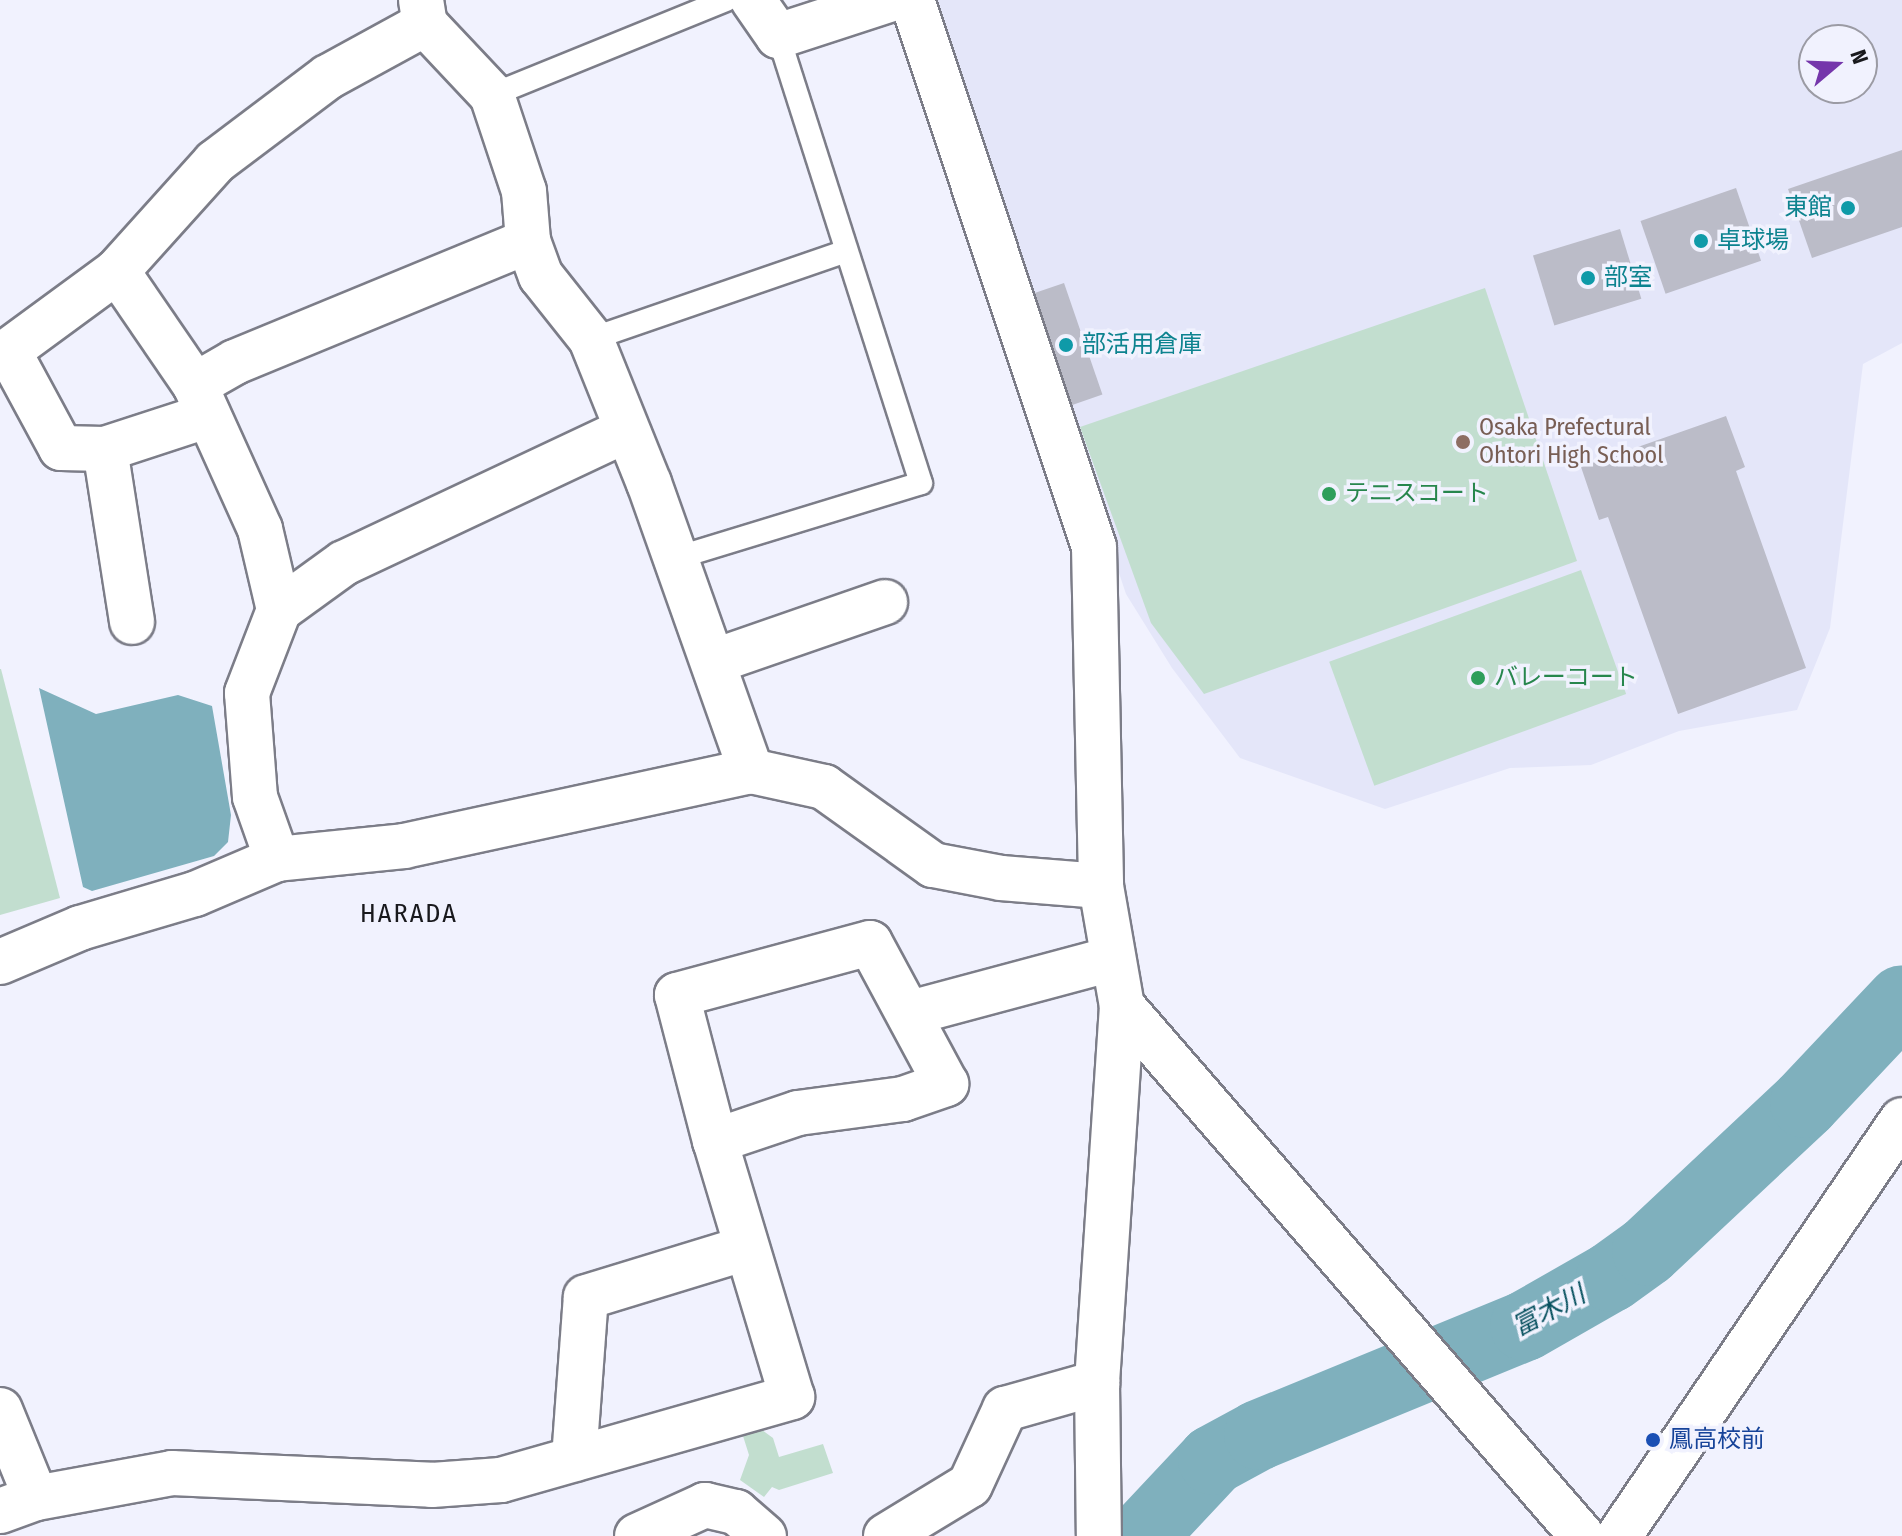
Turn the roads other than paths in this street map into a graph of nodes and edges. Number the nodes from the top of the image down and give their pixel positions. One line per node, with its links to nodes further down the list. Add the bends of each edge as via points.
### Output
1 (726, 0): 7 (lane)
2 (753, 0): 6 (street)
3 (889, 0): 6 (street)
4 (912, 0): 23 (street, via 1094,547)
5 (423, 12): 7 (street); 10 (street, via 215,162)
6 (778, 36): 9 (lane)
7 (492, 95): 8 (street, via 524,191)
8 (528, 241): 11 (street, via 541,276); 13 (street, via 235,362)
9 (844, 252): 11 (lane); 16 (lane, via 921,483)
10 (117, 271): 12 (street); 13 (street)
11 (591, 339): 14 (street)
12 (3, 349): 15 (street, via 61,448)
13 (201, 400): 15 (street); 18 (street, via 260,529)
14 (624, 431): 16 (street); 18 (street, via 344,563)
15 (105, 449): 19 (street)
16 (676, 558): 20 (street)
17 (885, 602): 20 (street)
18 (279, 610): 22 (street, via 247,693 255,797)
19 (132, 622)
20 (715, 661): 21 (street)
21 (751, 771): 22 (street, via 404,846); 23 (street, via 824,787 933,865 1001,878)
22 (277, 859): 25 (street, via 195,894 80,928)
23 (1101, 886): 24 (street)
24 (1112, 959): 26 (street); 27 (street)
25 (0, 962)
26 (1122, 1006): 31 (street); 39 (street)
27 (910, 1013): 29 (street, via 946,1084 903,1099 798,1113); 29 (street, via 870,943 677,995)
28 (1902, 1120): 40 (street)
29 (715, 1141): 30 (street)
30 (746, 1248): 33 (street, via 586,1297); 33 (street, via 792,1397)
31 (1097, 1383): 37 (street, via 1005,1409 970,1485); 38 (street)
32 (0, 1410): 34 (street)
33 (574, 1459): 34 (street, via 501,1480 446,1484 172,1473)
34 (18, 1504)
35 (637, 1536): 36 (street, via 705,1505 736,1512)
36 (764, 1536)
37 (886, 1536)
38 (1099, 1536)
39 (1582, 1536)
40 (1619, 1536)

